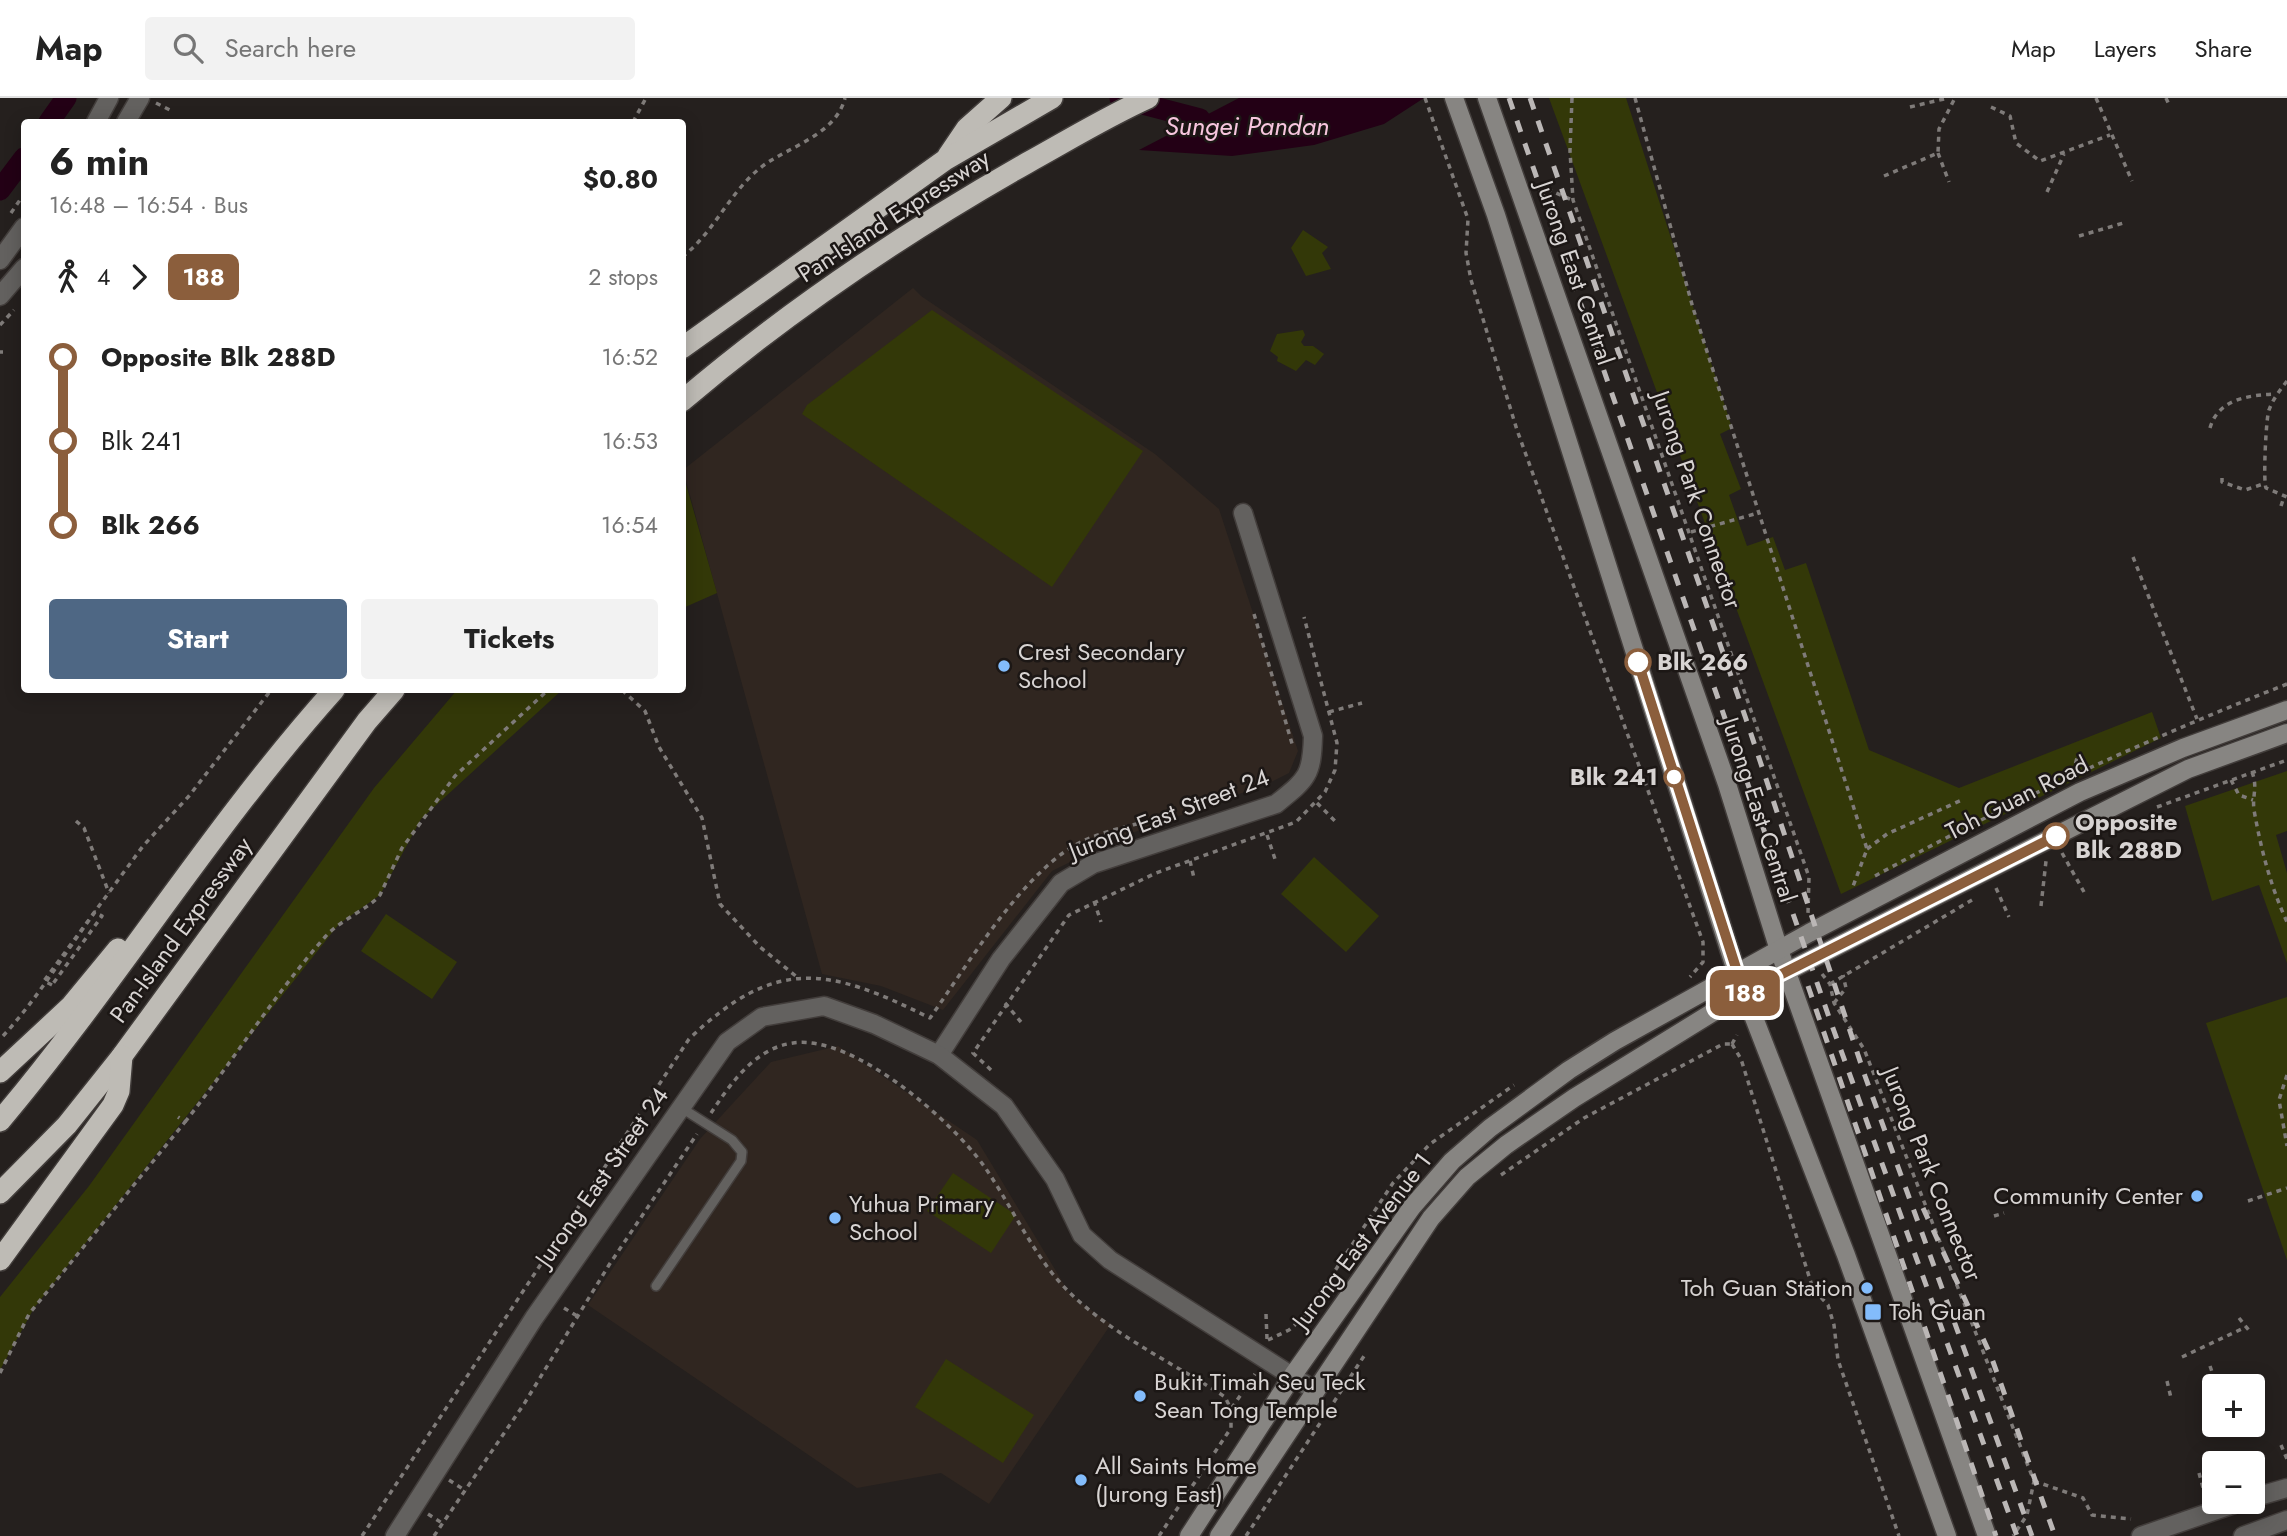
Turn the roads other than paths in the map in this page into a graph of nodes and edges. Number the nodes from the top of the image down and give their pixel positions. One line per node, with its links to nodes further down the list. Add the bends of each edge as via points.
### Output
1 (108, 98): 8 (street)
2 (140, 98): 9 (street)
3 (1001, 98): 10 (highway, via 967,128)
4 (1052, 98): 10 (highway, Pan-Island Expressway)
5 (1148, 98): 16 (highway, Pan-Island Expressway, via 983,188 852,270 744,348)
6 (1454, 98): 27 (main road, via 1496,215)
7 (1488, 98): 25 (main road, Jurong East Central, via 1727,784)
8 (98, 119)
9 (128, 119)
10 (945, 160): 15 (highway, Pan-Island Expressway)
11 (21, 231): 12 (street)
12 (0, 260)
13 (21, 272): 14 (street)
14 (0, 296)
15 (686, 345)
16 (686, 398)
17 (1243, 513): 29 (street, Jurong East Street 24, via 1313,736 1312,768 1297,788 1276,804 1093,864 1061,883 1001,959)
18 (332, 693): 24 (highway, Pan-Island Expressway)
19 (391, 693): 30 (highway, Pan-Island Expressway)
20 (2287, 710): 22 (main road, Toh Guan Road)
21 (2287, 733): 23 (main road, Toh Guan Road)
22 (2183, 748): 23 (lane); 25 (main road, Toh Guan Road, via 2080,792)
23 (2188, 769): 26 (main road, Toh Guan Road)
24 (201, 857): 31 (highway, via 172,880 71,1006); 33 (highway, Pan-Island Expressway, via 56,1055)
25 (1779, 950): 26 (main road, Jurong East Central); 27 (main road, Jurong East Avenue 1)
26 (1786, 969): 28 (main road, Jurong East Avenue 1); 48 (main road, Jurong East Central)
27 (1737, 974): 28 (main road); 37 (main road, Jurong East Avenue 1, via 1569,1070 1452,1161 1412,1207)
28 (1744, 993): 38 (main road, Jurong East Avenue 1, via 1574,1098 1467,1177 1432,1218); 47 (main road, via 1846,1255)
29 (939, 1055): 32 (street, Jurong East Street 24, via 824,1006 762,1017 727,1042); 37 (street, Jurong East Street 24, via 1004,1106 1055,1180 1083,1236 1110,1260 1267,1349)
30 (122, 1056): 34 (highway, Pan-Island Expressway, via 66,1125); 35 (highway, via 113,1105)
31 (0, 1072)
32 (680, 1107): 36 (lane, via 740,1146 741,1161); 44 (street, Jurong East Street 24, via 534,1318)
33 (0, 1121)
34 (0, 1193)
35 (0, 1260)
36 (656, 1286)
37 (1293, 1375): 38 (street, Jurong East Street 24); 45 (main road, Jurong East Avenue 1)
38 (1314, 1390): 46 (main road, Jurong East Avenue 1)
39 (2287, 1488): 40 (street)
40 (2265, 1494)
41 (2202, 1512): 43 (street)
42 (2287, 1520): 49 (street)
43 (2141, 1528)
44 (395, 1536)
45 (1189, 1536)
46 (1219, 1536)
47 (1947, 1536)
48 (1987, 1536)
49 (2243, 1536)

